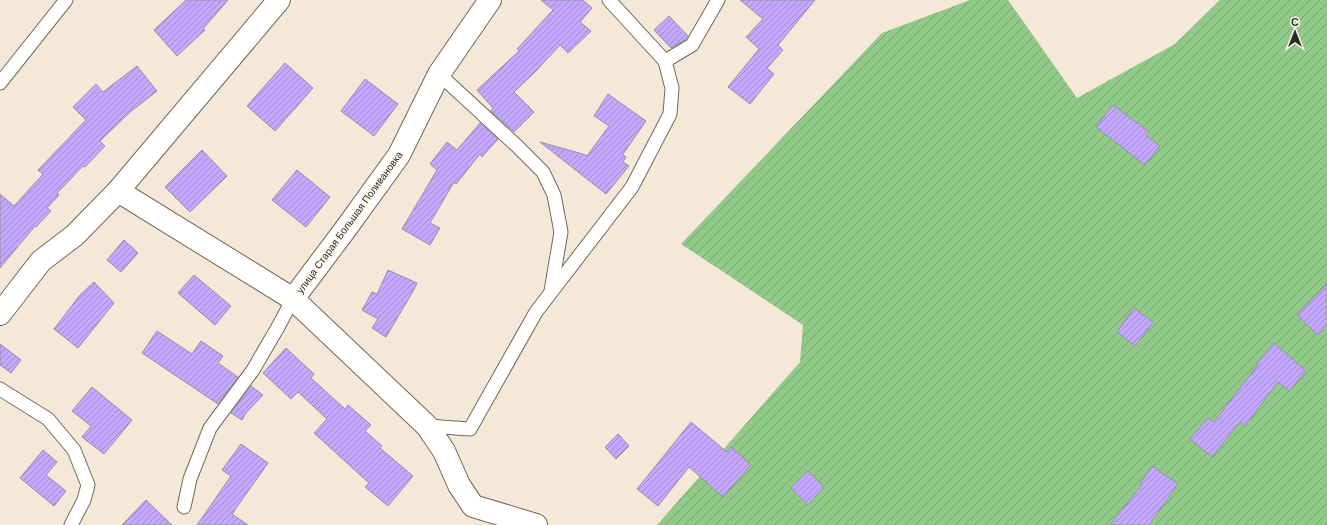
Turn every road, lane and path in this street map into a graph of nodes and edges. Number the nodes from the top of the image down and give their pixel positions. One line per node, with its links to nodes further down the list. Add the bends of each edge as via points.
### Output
1 (66, 0): 8 (lane)
2 (279, 0): 9 (street)
3 (490, 0): 7 (street, улица Старая Большая Поливановка)
4 (609, 0): 6 (lane)
5 (718, 0): 6 (lane, via 692,45)
6 (665, 60): 10 (lane, via 672,88 670,114 632,187)
7 (439, 74): 10 (lane, via 543,172 554,194 561,232); 11 (street, улица Старая Большая Поливановка, via 399,155)
8 (0, 83)
9 (118, 191): 11 (street, улица Старая Большая Поливановка); 12 (street, via 75,235 40,261)
10 (550, 293): 14 (lane, via 536,312 470,429)
11 (293, 298): 14 (street, улица Старая Большая Поливановка); 15 (lane, via 252,370 210,428 190,479)
12 (0, 314)
13 (0, 389): 16 (lane, via 48,419 74,450 88,485 84,500)
14 (428, 426): 17 (street, улица Старая Большая Поливановка, via 473,506)
15 (184, 507)
16 (71, 525)
17 (536, 525)

